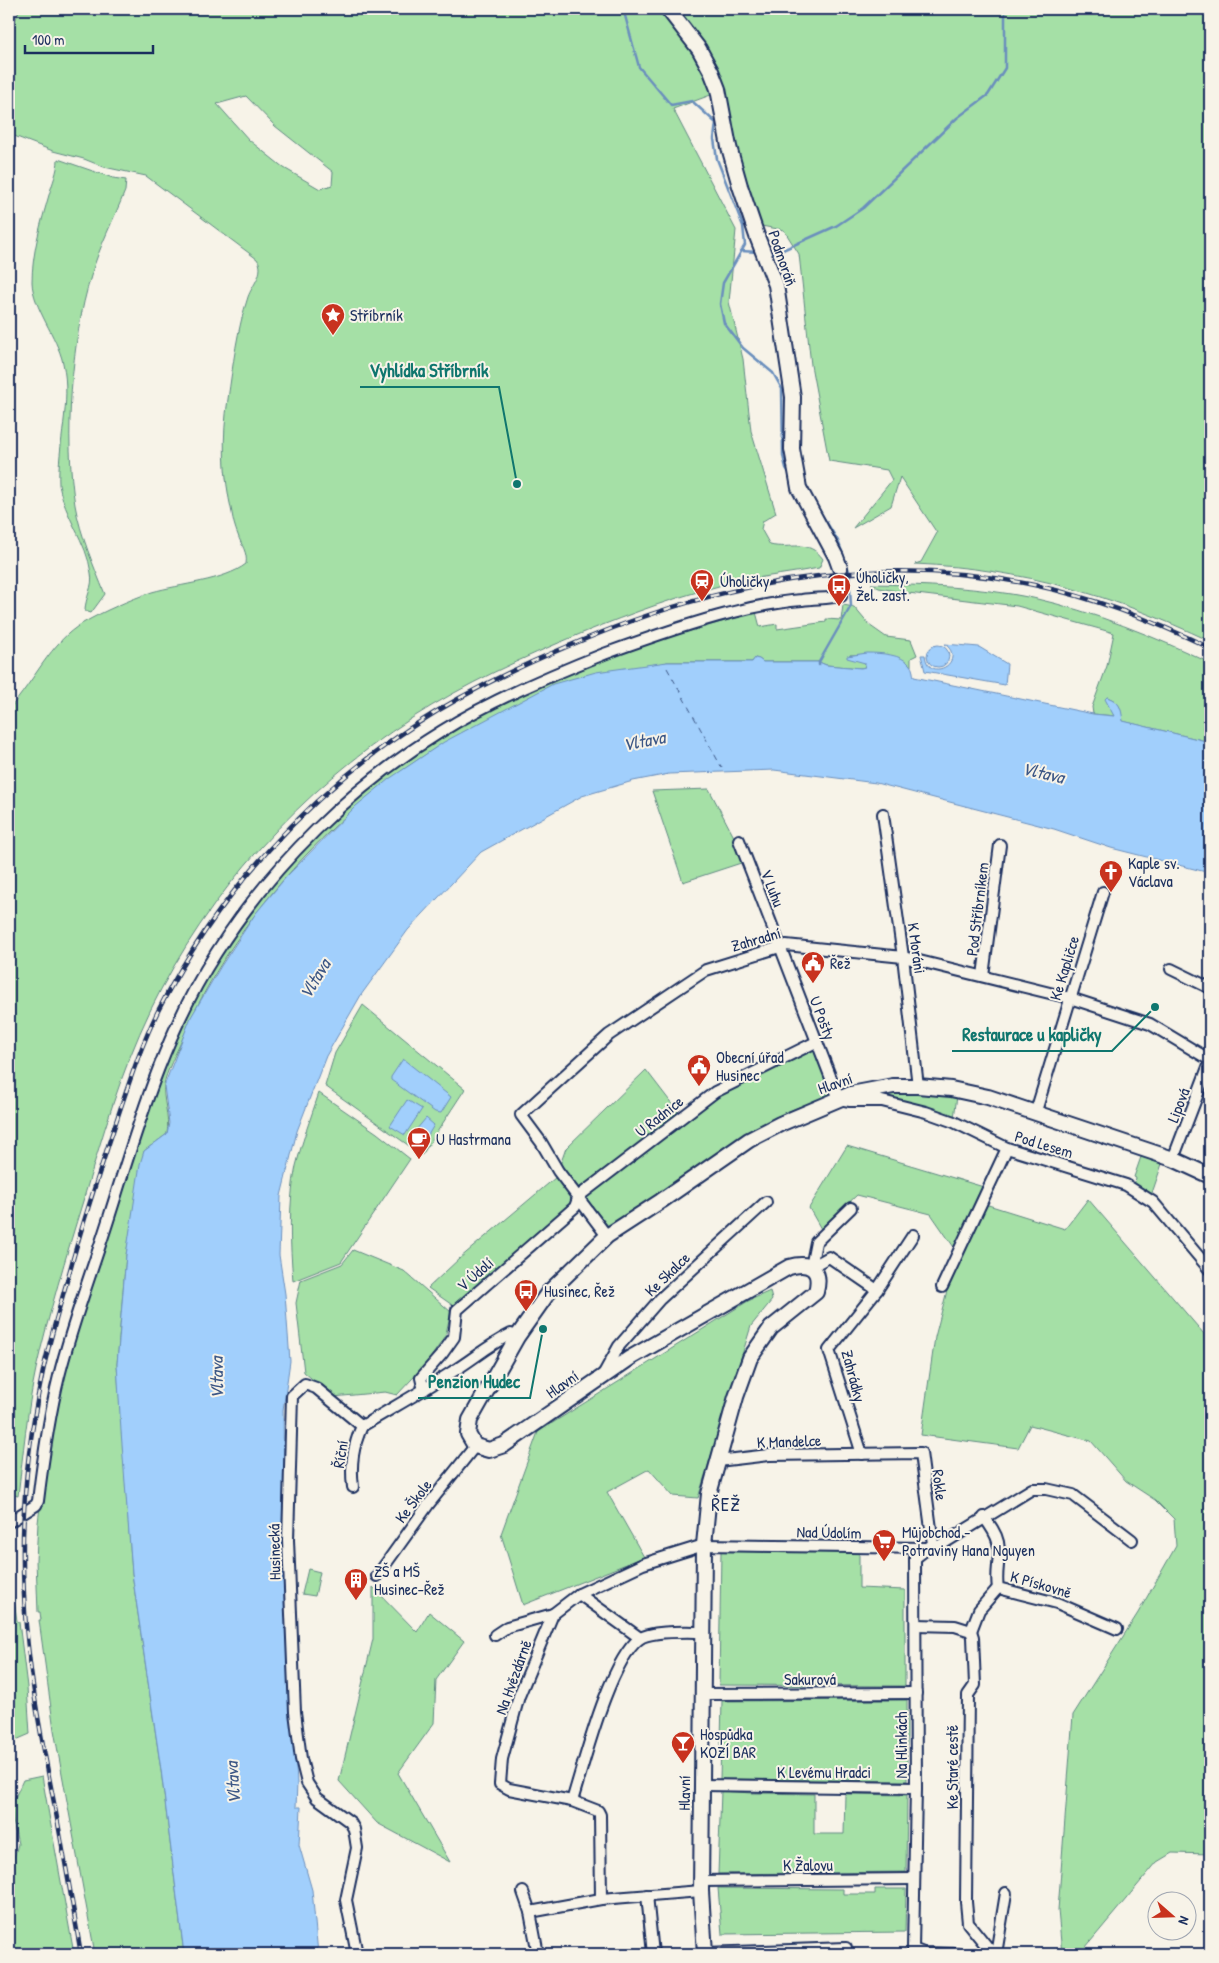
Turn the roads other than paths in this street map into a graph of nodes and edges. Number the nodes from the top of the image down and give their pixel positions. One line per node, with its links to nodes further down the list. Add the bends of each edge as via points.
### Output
1 (668, 9): 2 (street, Podmoráň, via 696,44 721,100 732,158 776,285 792,397 792,449 798,483)
2 (838, 562): 39 (street, via 841,596 731,612 648,638 566,669 442,731 352,797 319,827 265,886 215,954 165,1050 146,1098 59,1377 38,1500 36,1505)
3 (883, 814): 8 (street, K Moráni)
4 (739, 840): 7 (street, V Luhu)
5 (1000, 845): 10 (street, Pod Stříbrníkem)
6 (1103, 892): 12 (street, Ke Kapličce)
7 (780, 947): 8 (street, Zahradní, via 795,944); 13 (street, U Pošty); 21 (street, Zahradní, via 706,970 609,1035 521,1115 558,1171)
8 (903, 957): 10 (street, Zahradní); 15 (street, K Moráni)
9 (1171, 969): 11 (street)
10 (983, 976): 12 (street, Zahradní)
11 (1210, 988)
12 (1070, 998): 14 (street, Zahradní, via 1150,1024); 17 (street, Ke Kapličce)
13 (816, 1042): 16 (street, U Pošty); 21 (street, U Radnice, via 715,1092)
14 (1210, 1061): 19 (street, Lipová)
15 (918, 1086): 16 (street, Hlavní, via 893,1086); 17 (street, Hlavní, via 988,1096)
16 (839, 1099): 18 (street, Pod Lesem, via 882,1102 926,1112); 25 (street, Hlavní, via 749,1140)
17 (1036, 1111): 19 (street, Hlavní)
18 (1007, 1148): 27 (street, Pod Lesem, via 1126,1185 1153,1202); 28 (street)
19 (1173, 1159): 20 (street, Hlavní)
20 (1210, 1176)
21 (579, 1196): 25 (street, Zahradní); 32 (street, V Údolí, via 576,1207 457,1310 454,1337 421,1378)
22 (766, 1202): 31 (street, Ke Skalce, via 660,1299 619,1346)
23 (851, 1208): 26 (street, via 816,1242)
24 (913, 1235): 29 (street, Zahrádky)
25 (608, 1236): 30 (street, Hlavní, via 548,1293)
26 (811, 1267): 29 (street, via 829,1257); 31 (street, Hlavní, via 804,1264 789,1267); 36 (street, Hlavní, via 818,1276 816,1292 771,1328 750,1358)
27 (1210, 1270)
28 (942, 1287)
29 (877, 1290): 35 (street, Zahrádky, via 829,1350)
30 (516, 1337): 32 (street, via 511,1334 499,1340); 34 (street, Hlavní, via 471,1415 468,1434)
31 (601, 1378): 34 (street, Hlavní, via 504,1446 489,1450)
32 (424, 1390): 33 (street)
33 (362, 1426): 37 (street, Říční, via 350,1469); 67 (street, Husinecká, via 310,1385 305,1384 292,1396 288,1540 295,1712 307,1783 317,1798 350,1822 356,1839 346,1900)
34 (476, 1446): 43 (street, Ke Škole, via 428,1505)
35 (862, 1454): 36 (street, K Mandelce, via 769,1455); 42 (street, Rokle, via 921,1453 932,1544)
36 (718, 1461): 41 (street, Hlavní, via 709,1494)
37 (353, 1487)
38 (984, 1517): 40 (street, Nad Údolím, via 1032,1489 1046,1489 1073,1495); 42 (street, Nad Údolím, via 939,1546); 44 (street, K Pískovně, via 998,1544)
39 (10, 1520)
40 (1132, 1540)
41 (704, 1545): 42 (street, Nad Údolím); 45 (street, Na Hvězdárně, via 643,1564); 50 (street, Hlavní)
42 (927, 1548): 47 (street, Na Hlinkách, via 916,1558)
43 (378, 1576)
44 (998, 1588): 48 (street, K Pískovně, via 1057,1603); 49 (street, via 979,1610)
45 (579, 1594): 46 (street, Na Hvězdárně); 52 (street)
46 (553, 1614): 51 (street, via 507,1627); 57 (street, Na Hvězdárně, via 519,1696 502,1759 500,1784 509,1789)
47 (916, 1625): 49 (street, via 954,1626); 53 (street, Na Hlinkách)
48 (1117, 1629)
49 (971, 1631): 71 (street, Ke Staré cestě, via 976,1679 968,1694 966,1902 968,1924)
50 (703, 1632): 52 (street, via 662,1633); 54 (street, Hlavní)
51 (495, 1635)
52 (640, 1638): 57 (street, via 627,1652 610,1688)
53 (916, 1693): 54 (street, Sakurová); 56 (street, Na Hlinkách)
54 (703, 1694): 55 (street, Hlavní)
55 (702, 1786): 56 (street, K Levému Hradci); 59 (street, Hlavní)
56 (916, 1788): 58 (street, Na Hlinkách)
57 (572, 1801): 63 (street, via 593,1808 600,1815)
58 (914, 1880): 59 (street, K Žalovu); 70 (street, Na Hlinkách, via 913,1949 923,1953)
59 (701, 1886): 62 (street, K Žalovu); 66 (street, Hlavní)
60 (524, 1892): 64 (street)
61 (1006, 1893): 71 (street)
62 (647, 1894): 63 (street, K Žalovu); 69 (street)
63 (601, 1899): 64 (street, K Žalovu)
64 (530, 1912): 68 (street)
65 (846, 1948): 66 (street)
66 (705, 1953)
67 (357, 1954)
68 (538, 1954)
69 (653, 1954)
70 (958, 1954)
71 (994, 1954)

